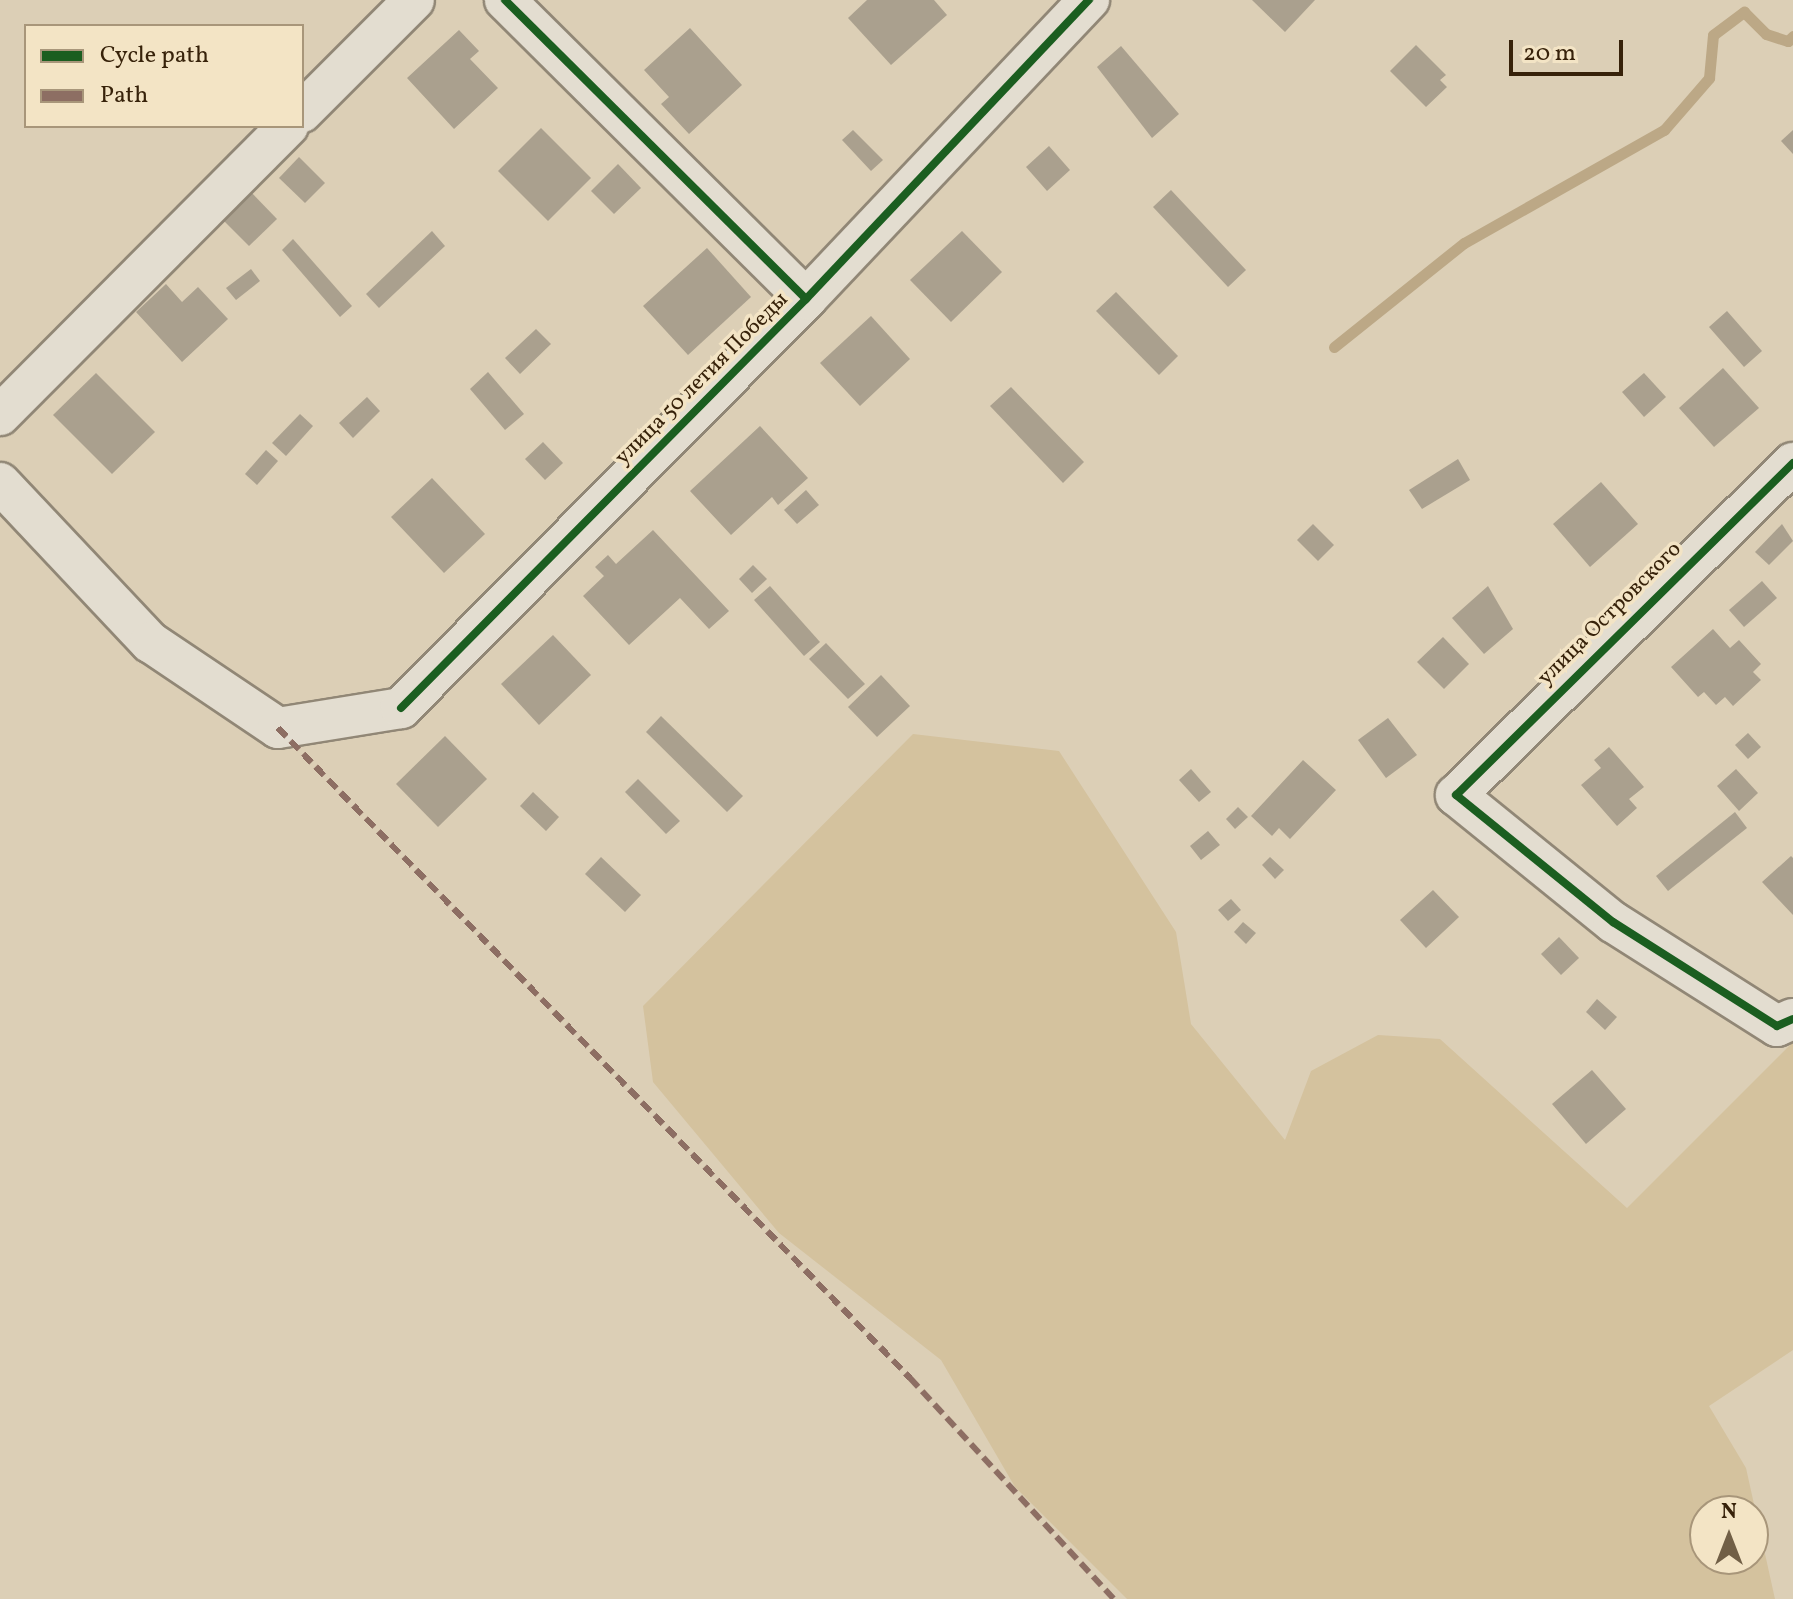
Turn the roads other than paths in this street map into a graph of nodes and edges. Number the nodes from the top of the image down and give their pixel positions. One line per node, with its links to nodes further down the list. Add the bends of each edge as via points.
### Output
1 (414, 0): 4 (street)
2 (505, 0): 6 (street)
3 (1089, 0): 6 (street, улица 50 летия Победы)
4 (304, 110)
5 (286, 128): 7 (street)
6 (806, 299): 9 (street, улица 50 летия Победы, via 401,708 278,728 150,642)
7 (0, 415)
8 (1793, 463): 10 (street, улица Островского, via 1456,795 1613,922 1777,1026)
9 (0, 483)
10 (1793, 1019)

